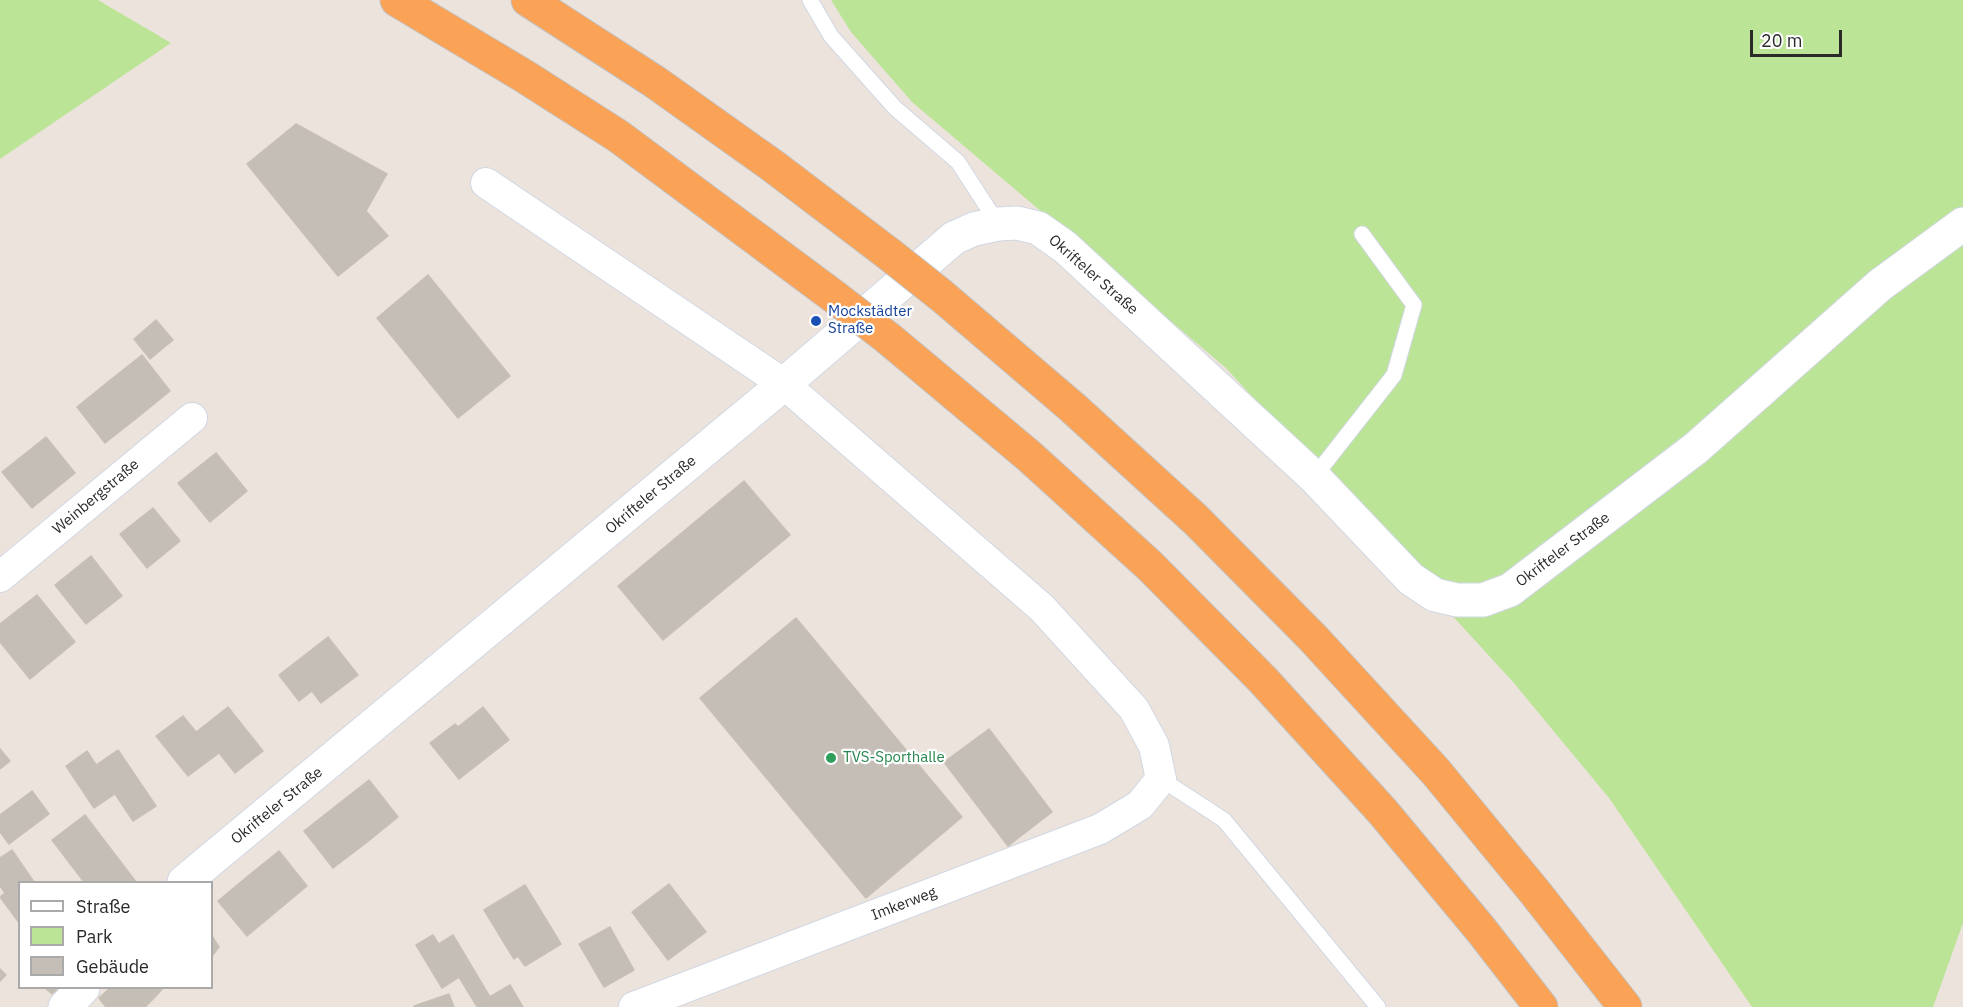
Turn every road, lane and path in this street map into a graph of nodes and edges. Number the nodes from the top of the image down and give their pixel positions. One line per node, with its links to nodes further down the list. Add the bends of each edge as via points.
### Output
1 (397, 0): 18 (highway, bridge, via 618,136 889,339 1029,456 1150,566 1263,680 1383,812)
2 (528, 0): 19 (highway, bridge, via 655,82 889,254 1072,407 1188,513 1313,638 1436,772)
3 (810, 0): 5 (lane, via 831,36 895,108 958,162)
4 (486, 183): 8 (street)
5 (998, 224): 8 (street, Okrifteler Straße, via 954,238); 10 (street, Okrifteler Straße, via 1038,228 1065,247)
6 (1963, 224): 10 (street, Okrifteler Straße, via 1880,285 1696,448 1510,590 1483,600 1435,595 1412,579)
7 (1362, 234): 10 (lane, via 1414,305 1394,375)
8 (784, 384): 12 (street, via 1042,608 1134,709 1154,746); 13 (street, Okrifteler Straße)
9 (192, 418): 11 (street, Weinbergstraße)
10 (1314, 477)
11 (0, 577)
12 (1161, 779): 16 (street, Imkerweg, via 1140,805 1100,829); 17 (lane, via 1224,820)
13 (185, 881)
14 (81, 989): 15 (street)
15 (65, 1007)
16 (634, 1007)
17 (1378, 1007)
18 (1541, 1007)
19 (1625, 1007)

